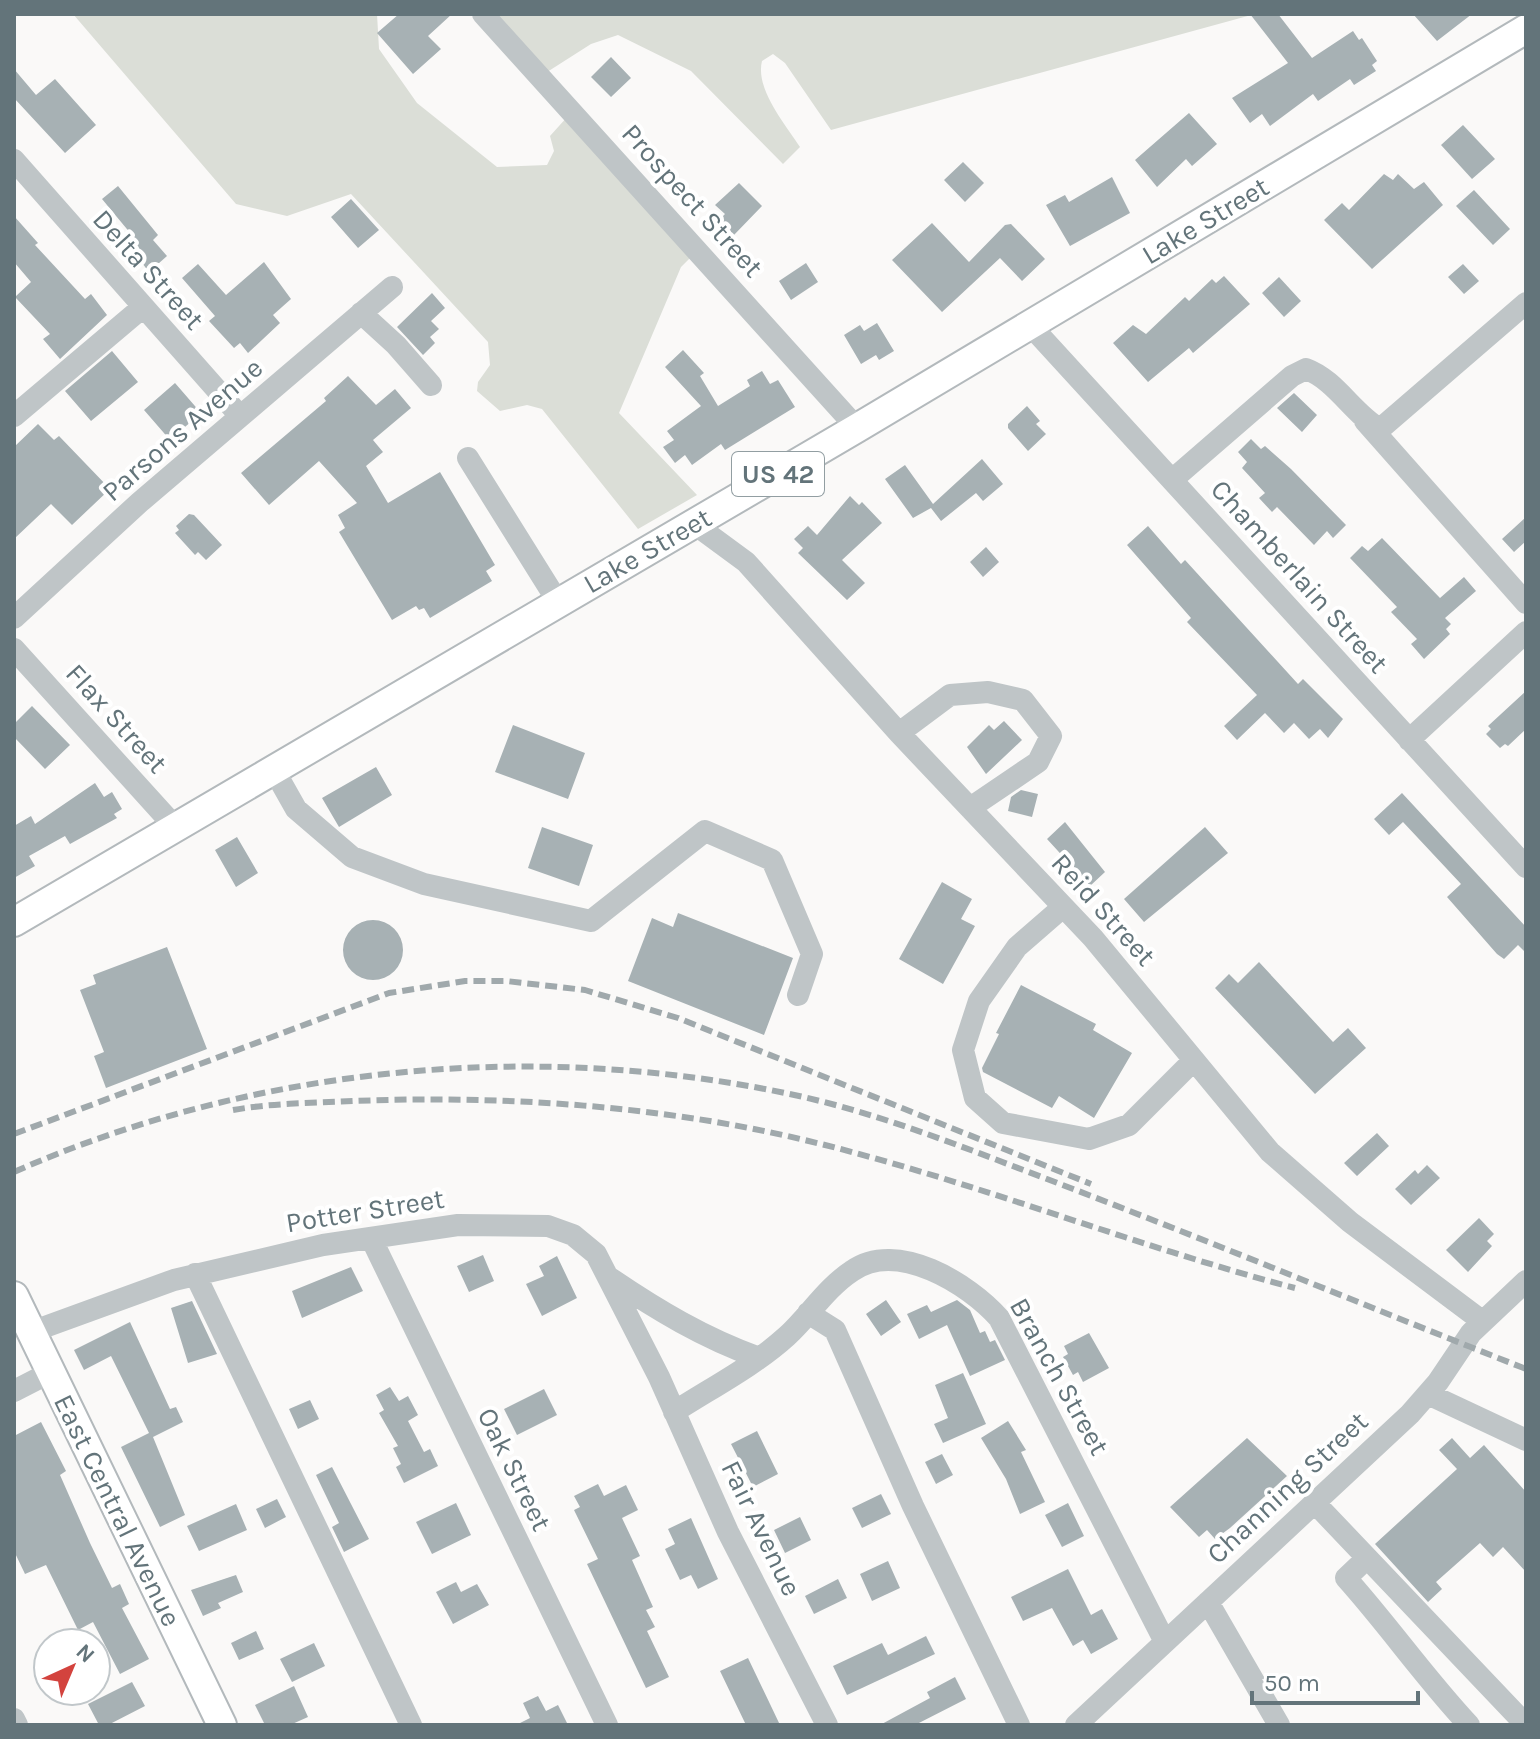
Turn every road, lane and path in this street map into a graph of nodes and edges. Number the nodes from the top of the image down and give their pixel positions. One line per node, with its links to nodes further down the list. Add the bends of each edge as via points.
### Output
1 (483, 14): 13 (street, Prospect Street)
2 (1526, 29): 8 (main road, Lake Street / US 42)
3 (14, 160): 6 (street, Delta Street)
4 (392, 287): 7 (street, Parsons Avenue)
5 (1526, 303): 12 (street, via 1394,421 1380,429)
6 (143, 307): 10 (street); 11 (street, Delta Street)
7 (361, 313): 9 (street); 11 (street, Parsons Avenue)
8 (1030, 325): 13 (main road, Lake Street / US 42); 15 (street, Chamberlain Street)
9 (431, 385)
10 (18, 406)
11 (240, 416): 19 (street, Parsons Avenue)
12 (1363, 420): 15 (street, via 1318,373 1306,369); 18 (street)
13 (857, 428): 16 (main road, Lake Street / US 42)
14 (468, 458): 17 (street)
15 (1172, 480): 23 (street, Chamberlain Street)
16 (693, 523): 17 (main road, Lake Street / US 42); 22 (street, Reid Street, via 746,562)
17 (558, 602): 24 (main road, Lake Street / US 42)
18 (1526, 603)
19 (14, 618)
20 (1526, 632): 23 (street)
21 (14, 649): 26 (street, Flax Street)
22 (899, 733): 25 (street, Reid Street); 25 (street, via 950,695 988,692 1023,700 1051,736 1038,762)
23 (1409, 740): 27 (street, Chamberlain Street)
24 (274, 770): 26 (main road, Lake Street / US 42); 30 (street, via 296,809 352,857 424,884 591,921 705,831 772,860 812,954)
25 (970, 808): 28 (street, Reid Street)
26 (176, 828): 29 (main road, Lake Street / US 42)
27 (1526, 867)
28 (1063, 907): 31 (street, Reid Street); 31 (street, via 1017,947 979,1001 963,1050 975,1098 1003,1123 1089,1139 1129,1125)
29 (18, 912)
30 (798, 995)
31 (1194, 1060): 38 (street, Reid Street, via 1240,1119 1301,1182)
32 (371, 1238): 33 (street, Potter Street); 34 (street, Potter Street, via 458,1225 548,1226 584,1242); 57 (street, Oak Street)
33 (195, 1274): 39 (street, Potter Street); 56 (street)
34 (607, 1276): 40 (street, Potter Street); 41 (street, via 718,1343)
35 (1526, 1281): 38 (street, Channing Street)
36 (14, 1296): 39 (main road, East Central Avenue)
37 (808, 1313): 41 (street, Branch Street); 52 (street, Branch Street, via 852,1270 890,1261 940,1273 981,1297 999,1318 1046,1406); 59 (street, via 835,1330)
38 (1482, 1321): 44 (street, Channing Street)
39 (31, 1332): 42 (main road, East Central Avenue)
40 (648, 1356): 45 (street, Fair Avenue)
41 (757, 1357): 45 (street, Branch Street)
42 (51, 1372): 43 (street); 54 (main road, East Central Avenue)
43 (14, 1391)
44 (1428, 1394): 46 (street); 47 (street, Channing Street)
45 (674, 1412): 58 (street, Fair Avenue, via 728,1532)
46 (1526, 1440)
47 (1314, 1502): 48 (street); 49 (street, Channing Street)
48 (1366, 1559): 50 (street); 51 (street, via 1346,1578)
49 (1208, 1602): 52 (street, Channing Street); 61 (street)
50 (1410, 1606): 51 (street); 63 (street)
51 (1393, 1630): 62 (street, via 1426,1679)
52 (1165, 1642): 60 (street, Channing Street)
53 (14, 1719): 55 (street)
54 (216, 1723)
55 (17, 1725)
56 (411, 1725)
57 (607, 1725)
58 (827, 1725)
59 (1019, 1725)
60 (1076, 1725)
61 (1279, 1725)
62 (1469, 1725)
63 (1526, 1725)

